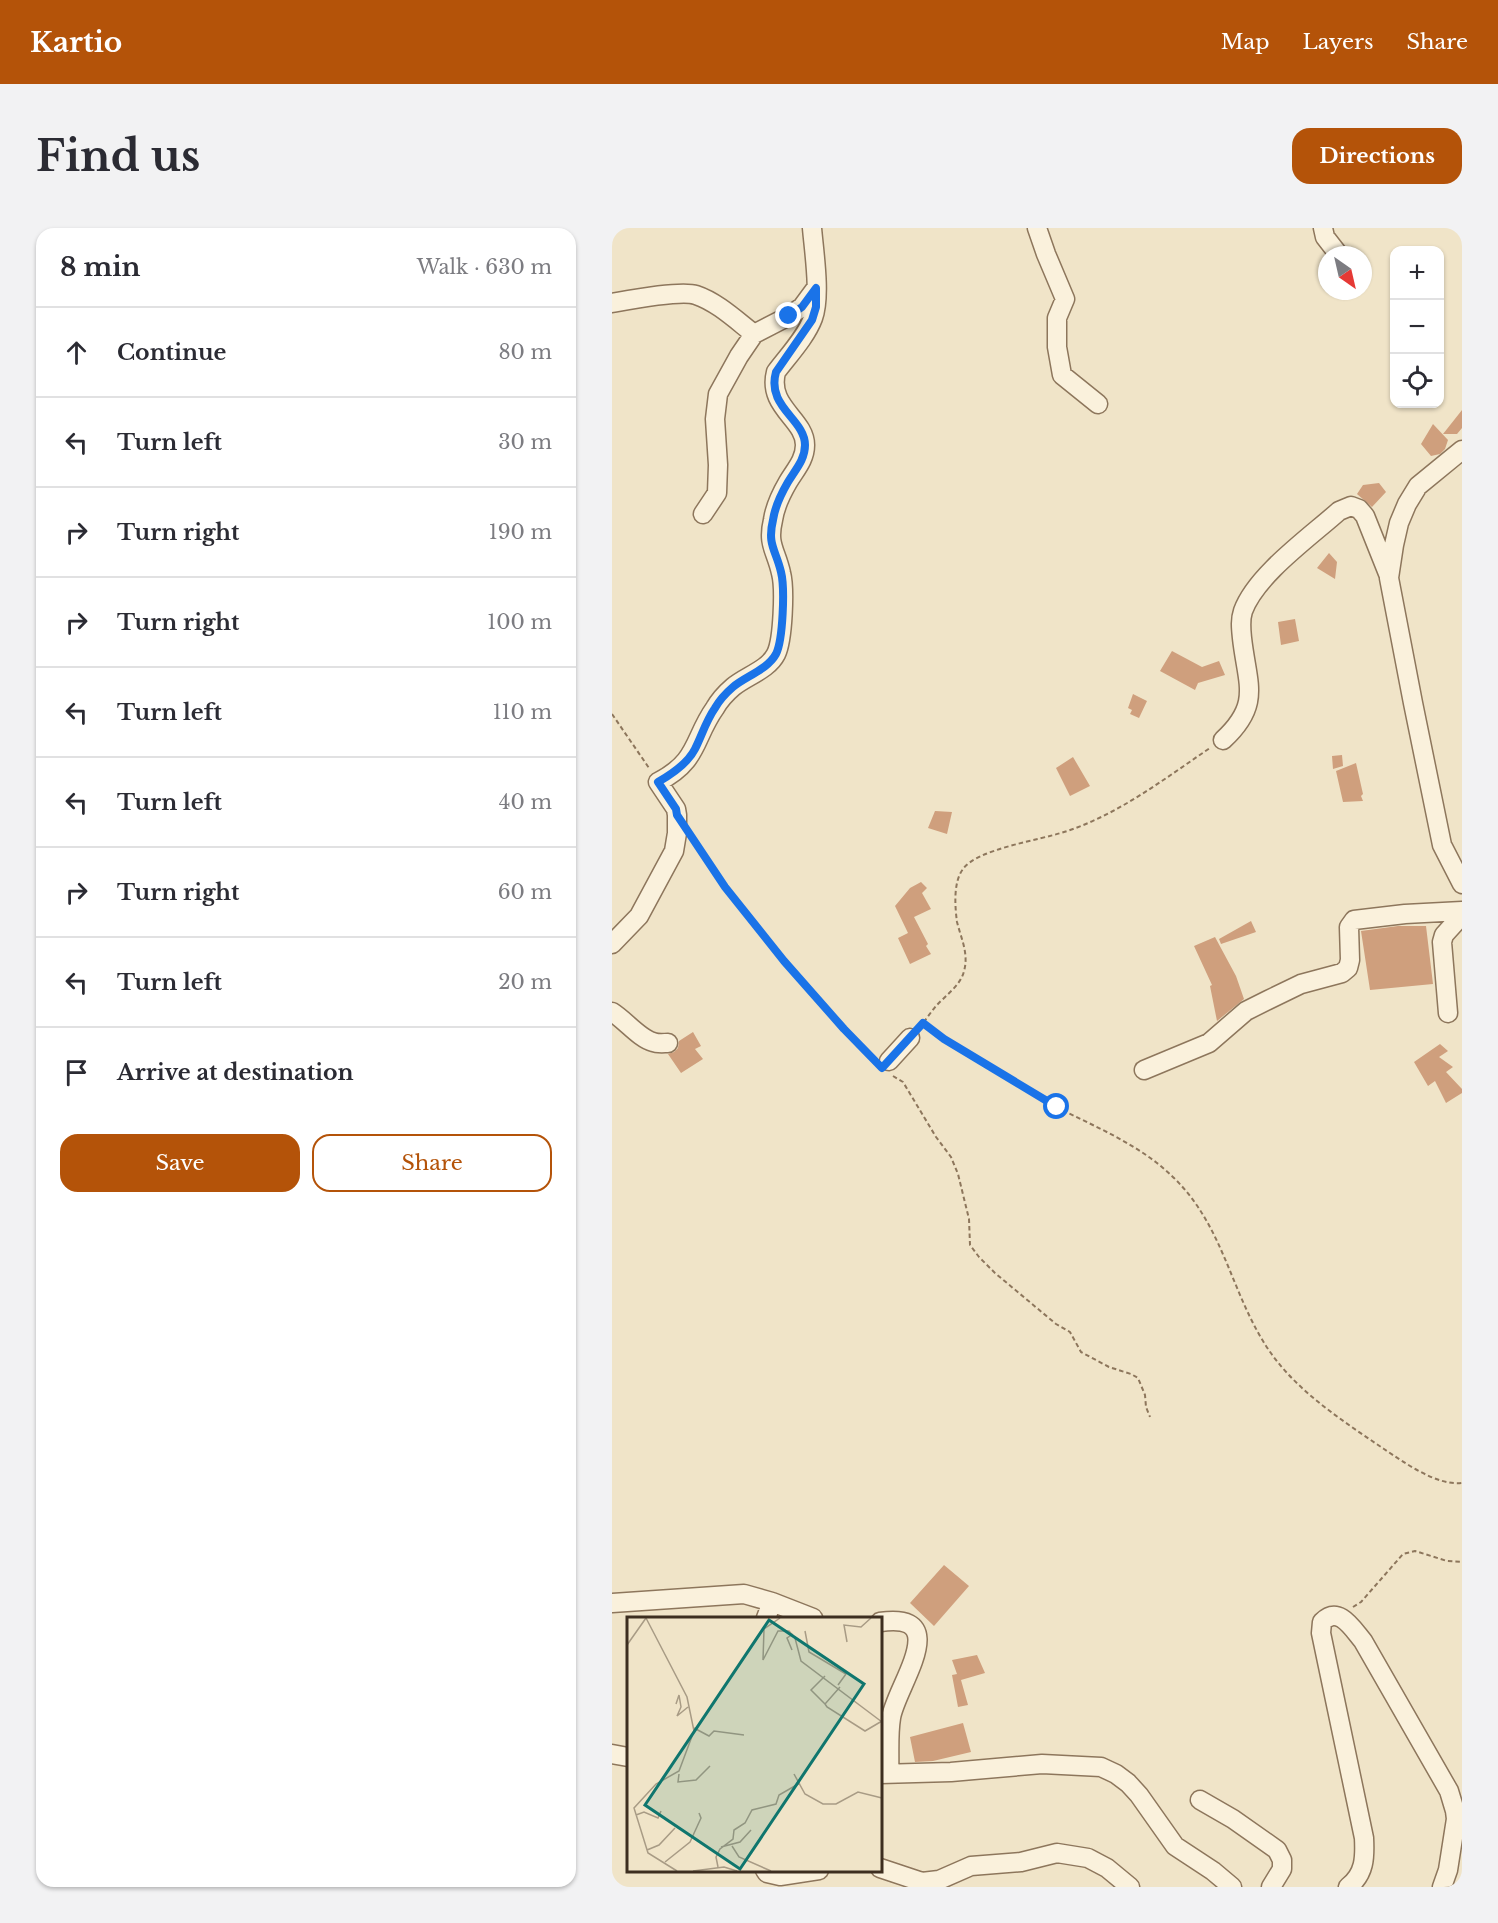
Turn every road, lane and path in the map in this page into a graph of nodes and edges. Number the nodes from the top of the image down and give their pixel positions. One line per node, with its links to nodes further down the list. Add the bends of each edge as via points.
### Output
1 (812, 228): 5 (street)
2 (1037, 228): 8 (street, via 1065,299 1057,318 1062,375)
3 (1323, 228): 4 (street)
4 (1332, 246)
5 (816, 288): 7 (street, via 802,307); 15 (street, via 812,320 773,381 774,392 805,442 800,463 778,500 771,531 770,543 782,581 779,646 768,664 733,687 717,705 687,761 658,782)
6 (612, 303): 7 (street, via 694,294)
7 (754, 334): 10 (street, via 718,394 717,493)
8 (1098, 404)
9 (1462, 450): 11 (street, via 1418,486 1407,504 1399,523)
10 (703, 514)
11 (1389, 578): 13 (street, via 1365,516 1351,506 1275,567 1250,595 1240,619 1251,690 1241,720); 16 (street, via 1442,846)
12 (612, 714): 14 (path)
13 (1223, 740): 21 (path, via 1109,814 1066,832 985,853 962,869 956,896 957,921 965,951 964,972)
14 (648, 766)
15 (677, 815): 18 (street, via 674,850 660,879 639,916); 24 (path, via 747,915 822,1004)
16 (1462, 884)
17 (1462, 913): 20 (street, via 1442,942); 25 (street, via 1354,920 1349,927 1348,968 1268,1000 1246,1011 1209,1043)
18 (612, 944)
19 (612, 1012): 23 (street, via 641,1037 654,1043)
20 (1448, 1013)
21 (923, 1023): 22 (path); 27 (path, via 1004,1076 1126,1142 1173,1177 1209,1225 1263,1342 1292,1379 1404,1463 1442,1482)
22 (910, 1038): 24 (street)
23 (668, 1043)
24 (885, 1065): 26 (path, via 903,1082 951,1157 969,1218 970,1245 979,1257 1070,1332 1081,1352 1138,1378)
25 (1144, 1070)
26 (1150, 1417)
27 (1462, 1483)
28 (1462, 1562): 32 (path, via 1415,1551 1403,1554)
29 (612, 1603): 30 (street, via 744,1594)
30 (769, 1610): 31 (street)
31 (808, 1617)
32 (1345, 1620): 44 (street, via 1327,1616 1321,1633 1364,1838 1361,1873); 45 (street, via 1363,1641 1449,1791 1456,1819)
33 (882, 1622): 36 (street, via 904,1622 915,1629 919,1638 891,1716)
34 (612, 1754): 35 (street)
35 (627, 1757)
36 (885, 1774): 42 (street, via 1042,1764 1101,1767 1128,1783 1175,1846)
37 (1200, 1800): 43 (street, via 1277,1850 1282,1869)
38 (882, 1869): 41 (street, via 922,1882 939,1880 972,1866 1021,1862 1057,1853 1088,1858)
39 (766, 1872): 40 (street, via 780,1876)
40 (806, 1872)
41 (1130, 1887)
42 (1232, 1887)
43 (1271, 1887)
44 (1348, 1887)
45 (1442, 1887)

